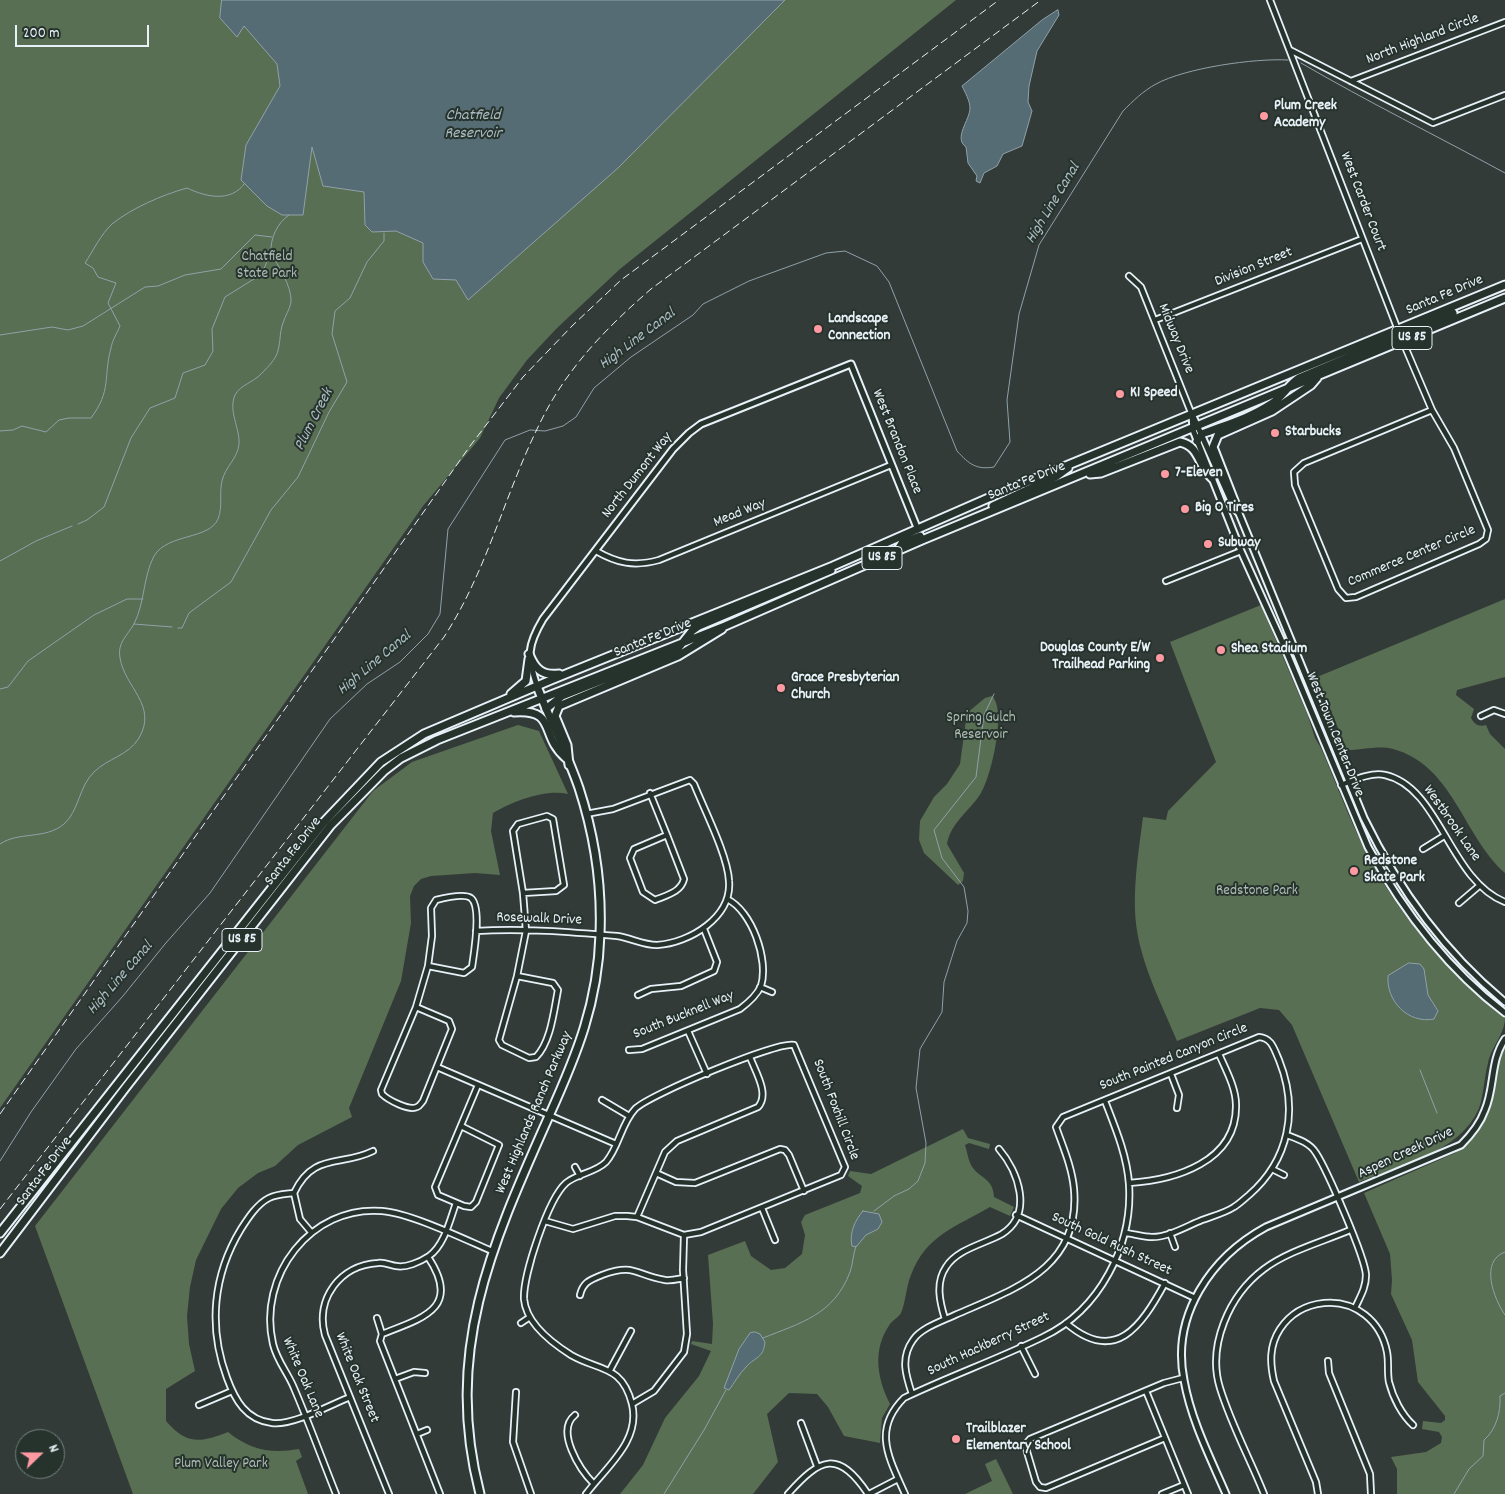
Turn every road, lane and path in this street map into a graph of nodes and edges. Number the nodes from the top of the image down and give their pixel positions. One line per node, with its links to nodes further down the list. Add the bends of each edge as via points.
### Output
1 (1270, 0): 3 (street, West Carder Court)
2 (1505, 22): 4 (street, North Highland Circle)
3 (1290, 50): 4 (street, North Highland Circle); 6 (street, West Carder Court)
4 (1351, 81): 5 (street, North Highland Circle, via 1433,123)
5 (1505, 95)
6 (1362, 238): 11 (street, Division Street); 12 (street, West Carder Court)
7 (1129, 276): 11 (street, Midway Drive, via 1141,288)
8 (1505, 285): 9 (main road, Santa Fe Drive / US 85)
9 (1490, 292): 12 (main road, Santa Fe Drive / US 85); 16 (main road, via 1434,322 1299,378)
10 (1505, 298): 13 (main road, Santa Fe Drive / US 85)
11 (1155, 320): 18 (street, Midway Drive)
12 (1398, 330): 18 (main road, Santa Fe Drive / US 85)
13 (1403, 342): 15 (main road, Santa Fe Drive / US 85); 17 (street, Commerce Center Circle)
14 (851, 364): 22 (street, West Brandon Place); 27 (street, North Dumont Way, via 702,424 689,433 673,449)
15 (1318, 377): 16 (main road, Santa Fe Drive / US 85); 25 (main road, via 1272,411 1225,431 1214,440 1213,447)
16 (1285, 391): 19 (main road, Santa Fe Drive / US 85); 20 (main road, via 1266,407)
17 (1432, 410): 17 (street, Commerce Center Circle, via 1454,448 1488,530 1486,538 1479,544 1356,597 1346,598 1338,589 1298,493 1294,472 1304,463)
18 (1192, 415): 19 (street, West Town Center Drive); 21 (main road, Santa Fe Drive / US 85)
19 (1196, 428): 20 (street, West Town Center Drive); 23 (main road, Santa Fe Drive / US 85)
20 (1200, 438): 24 (street, West Town Center Drive); 25 (street, West Town Center Drive, via 1230,502)
21 (1077, 462): 26 (main road, Santa Fe Drive / US 85); 28 (main road, via 1058,476 902,544)
22 (892, 465): 26 (street, West Brandon Place); 27 (street, Mead Way, via 659,560 630,565)
23 (1079, 476): 24 (main road, via 1101,473 1180,442 1195,449 1204,472); 28 (main road, Santa Fe Drive / US 85)
24 (1212, 478): 29 (street, West Town Center Drive)
25 (1238, 511): 44 (street, West Town Center Drive)
26 (918, 530): 30 (main road, Santa Fe Drive / US 85)
27 (596, 551): 34 (street, North Dumont Way, via 543,619 532,641)
28 (897, 551): 32 (main road, Santa Fe Drive / US 85)
29 (1241, 551): 31 (street); 45 (street, West Town Center Drive)
30 (846, 560): 33 (main road, via 824,575 699,626); 35 (main road, Santa Fe Drive / US 85)
31 (1166, 581)
32 (725, 626): 33 (main road, Santa Fe Drive / US 85); 43 (main road, via 678,656 559,706 555,716 566,745)
33 (684, 641): 37 (main road, Santa Fe Drive / US 85); 39 (main road, via 673,652 562,696)
34 (529, 656): 35 (main road, via 542,673); 36 (street); 38 (main road, via 528,674 523,685)
35 (572, 672): 36 (main road, Santa Fe Drive / US 85)
36 (537, 686): 37 (main road, West Highlands Ranch Parkway); 38 (main road, Santa Fe Drive / US 85)
37 (542, 699): 39 (main road, West Highlands Ranch Parkway); 40 (main road, Santa Fe Drive / US 85)
38 (497, 703): 104 (main road, Santa Fe Drive / US 85, via 412,740 380,762 360,782 318,830)
39 (546, 709): 43 (main road, West Highlands Ranch Parkway)
40 (504, 714): 43 (main road, via 538,714); 112 (main road, Santa Fe Drive / US 85, via 411,752 384,771 330,826)
41 (1505, 714): 42 (street, via 1494,710)
42 (1481, 716)
43 (568, 761): 47 (main road, West Highlands Ranch Parkway)
44 (1349, 782): 45 (street, Westbrook Lane); 49 (street, Westbrook Lane, via 1371,775 1385,775 1405,783 1419,795); 65 (street, West Town Center Drive, via 1380,852 1413,905 1452,953)
45 (1341, 785): 67 (street, West Town Center Drive, via 1368,847 1405,910 1454,969)
46 (650, 793): 47 (street, via 613,809); 48 (street); 53 (street, via 684,780 694,784 728,870)
47 (586, 814): 59 (main road, West Highlands Ranch Parkway, via 598,879)
48 (667, 835): 48 (street, via 684,879 677,891 655,900 643,892 630,858 634,849)
49 (1444, 836): 50 (street); 51 (street, Westbrook Lane)
50 (1424, 848)
51 (1479, 886): 54 (street, Westbrook Lane); 55 (street)
52 (523, 893): 52 (street, via 513,831 518,824 547,816 553,819 564,885 556,891); 58 (street)
53 (727, 899): 56 (street, via 719,915); 62 (street, via 745,913 760,948 763,969)
54 (1505, 902)
55 (1459, 903)
56 (704, 929): 59 (street, Rosewalk Drive, via 657,945); 64 (street, via 717,962 714,971 681,986 651,989)
57 (476, 931): 58 (street, Rosewalk Drive); 60 (street, via 469,971 464,973); 60 (street, via 476,905 472,899 467,896 436,900 431,908)
58 (526, 931): 59 (street, Rosewalk Drive); 61 (street)
59 (600, 935): 80 (main road, West Highlands Ranch Parkway, via 587,1023 574,1063)
60 (428, 966): 66 (street)
61 (517, 976): 61 (street, via 499,1040 502,1045 522,1055 536,1057 550,1026 558,990 553,983)
62 (760, 987): 63 (street); 68 (street, South Bucknell Way, via 740,1009)
63 (772, 992)
64 (638, 995)
65 (1505, 1002)
66 (416, 1007): 73 (street, via 452,1024); 73 (street, via 382,1085 382,1094 411,1108 417,1107 423,1101)
67 (1505, 1013)
68 (688, 1031): 70 (street, South Bucknell Way, via 642,1050); 74 (street)
69 (1505, 1039): 95 (street, Aspen Creek Drive, via 1495,1061 1486,1108 1479,1123 1461,1145)
70 (629, 1050)
71 (1219, 1054): 75 (street, South Painted Canyon Circle); 83 (street, South Painted Canyon Circle, via 1259,1037 1266,1037 1271,1042 1288,1092 1290,1115); 92 (street, via 1235,1091 1234,1124 1227,1141 1211,1159 1189,1169 1156,1181)
72 (750, 1057): 74 (street, South Foxhill Circle); 89 (street, via 764,1094 763,1102 677,1141 665,1152); 93 (street, South Foxhill Circle, via 788,1043 794,1045 842,1158 845,1167 841,1175)
73 (437, 1066): 76 (street)
74 (706, 1074): 81 (street, South Foxhill Circle, via 645,1100)
75 (1171, 1074): 78 (street, South Painted Canyon Circle); 79 (street, via 1180,1095)
76 (478, 1085): 80 (street); 82 (street)
77 (602, 1100): 81 (street)
78 (1105, 1101): 92 (street, South Hackberry Street, via 1123,1150); 108 (street, South Painted Canyon Circle, via 1063,1117 1056,1127 1074,1189 1074,1216)
79 (1177, 1108)
80 (549, 1116): 84 (street); 111 (main road, West Highlands Ranch Parkway)
81 (629, 1116): 84 (street, South Foxhill Circle)
82 (461, 1126): 96 (street, via 434,1187 438,1195); 96 (street, via 496,1142 499,1149 476,1202 472,1206)
83 (1287, 1136): 88 (street, South Painted Canyon Circle); 95 (street, via 1302,1141 1316,1154)
84 (616, 1144): 91 (street, South Foxhill Circle, via 601,1166)
85 (999, 1149): 98 (street, via 1010,1161 1019,1183 1021,1202)
86 (373, 1151): 94 (street, via 318,1166 306,1174)
87 (575, 1167): 91 (street)
88 (1272, 1169): 90 (street); 106 (street, South Painted Canyon Circle, via 1258,1187 1234,1207)
89 (656, 1173): 93 (street, via 676,1182 695,1183 780,1149 789,1154); 99 (street)
90 (1284, 1175)
91 (580, 1176): 100 (street, South Foxhill Circle, via 566,1183 558,1193)
92 (1129, 1183): 105 (street, South Hackberry Street)
93 (804, 1191): 97 (street, South Foxhill Circle)
94 (294, 1193): 102 (street, via 300,1219); 135 (street, via 268,1198 253,1212 236,1237 223,1266 216,1292 215,1327 220,1360)
95 (1337, 1198): 101 (street); 118 (street, Aspen Creek Drive, via 1246,1238 1222,1259)
96 (456, 1203): 103 (street)
97 (762, 1208): 107 (street, South Foxhill Circle, via 701,1232); 109 (street)
98 (1016, 1215): 108 (street, South Gold Rush Street); 122 (street, via 1003,1233 962,1253 946,1266 939,1288)
99 (637, 1216): 100 (street, via 615,1216 573,1230); 107 (street)
100 (545, 1221): 120 (street, South Foxhill Circle, via 526,1280 524,1299)
101 (1350, 1230): 119 (street, via 1366,1275 1364,1292); 164 (street, via 1264,1269 1233,1304 1221,1334 1218,1349 1220,1387)
102 (311, 1232): 103 (street, White Oak Lane, via 337,1217 374,1210 394,1212); 141 (street, White Oak Lane, via 279,1272 269,1318 276,1353)
103 (445, 1232): 111 (street, White Oak Lane); 113 (street, via 437,1250)
104 (0, 1233)
105 (1126, 1233): 106 (street, South Painted Canyon Circle, via 1153,1237); 114 (street, South Hackberry Street)
106 (1170, 1233): 110 (street)
107 (684, 1235): 115 (street)
108 (1067, 1238): 114 (street, South Gold Rush Street); 122 (street, via 1050,1263 1033,1279)
109 (775, 1240)
110 (1175, 1247)
111 (492, 1251): 155 (main road, West Highlands Ranch Parkway, via 480,1292 468,1362 471,1456)
112 (0, 1254)
113 (428, 1257): 126 (street, via 439,1273 439,1302 422,1318); 138 (street, White Oak Street, via 399,1267 379,1262 359,1266 344,1274 330,1289 323,1312 324,1329)
114 (1116, 1261): 116 (street, South Gold Rush Street); 124 (street, South Hackberry Street, via 1094,1295)
115 (684, 1278): 117 (street, via 666,1281 634,1270 618,1269 590,1279); 140 (street, via 687,1334 684,1352 654,1391)
116 (1165, 1284): 118 (street, South Gold Rush Street); 124 (street, via 1143,1321 1118,1338 1093,1340)
117 (580, 1295)
118 (1195, 1298): 132 (street, via 1183,1344)
119 (1355, 1308): 144 (street, via 1369,1317 1382,1334 1390,1383 1403,1416); 165 (street, via 1340,1303 1322,1303 1294,1314 1277,1333 1270,1356 1274,1381)
120 (530, 1317): 123 (street); 129 (street, via 572,1356)
121 (377, 1318): 126 (street)
122 (945, 1319): 137 (street, via 921,1332 908,1347 904,1371)
123 (521, 1323)
124 (1066, 1323): 127 (street, South Hackberry Street)
125 (631, 1331): 129 (street)
126 (382, 1334): 133 (street, via 380,1341)
127 (1021, 1346): 131 (street); 137 (street, South Hackberry Street)
128 (1328, 1360): 166 (street, via 1329,1373 1370,1474)
129 (610, 1370): 140 (street, via 624,1384)
130 (425, 1373): 133 (street, via 414,1372)
131 (1034, 1374)
132 (1183, 1378): 134 (street); 163 (street, via 1193,1417)
133 (395, 1379): 146 (street)
134 (1146, 1390): 147 (street); 147 (street, via 1030,1438 1025,1445 1036,1482 1046,1488)
135 (232, 1391): 139 (street); 141 (street, via 242,1409 258,1420 283,1423)
136 (516, 1392): 156 (street, via 513,1442)
137 (912, 1394): 149 (street, South Hackberry Street, via 893,1409 885,1432)
138 (350, 1397): 141 (street); 153 (street, White Oak Street)
139 (198, 1404)
140 (632, 1404): 150 (street, via 634,1423 630,1437)
141 (304, 1415): 152 (street, White Oak Lane)
142 (575, 1415): 150 (street, via 567,1427 570,1443 581,1471)
143 (801, 1423): 148 (street)
144 (1413, 1425)
145 (427, 1430): 146 (street)
146 (417, 1434): 154 (street)
147 (1165, 1438): 151 (street)
148 (817, 1466): 158 (street); 159 (street, via 832,1464 846,1468 857,1477)
149 (898, 1479): 159 (street); 160 (street, South Hackberry Street)
150 (594, 1484): 157 (street)
151 (1184, 1485): 161 (street); 162 (street)
152 (336, 1494)
153 (389, 1494)
154 (440, 1494)
155 (480, 1494)
156 (531, 1494)
157 (586, 1494)
158 (788, 1494)
159 (868, 1494)
160 (905, 1494)
161 (1162, 1494)
162 (1188, 1494)
163 (1226, 1494)
164 (1264, 1494)
165 (1318, 1494)
166 (1372, 1494)

